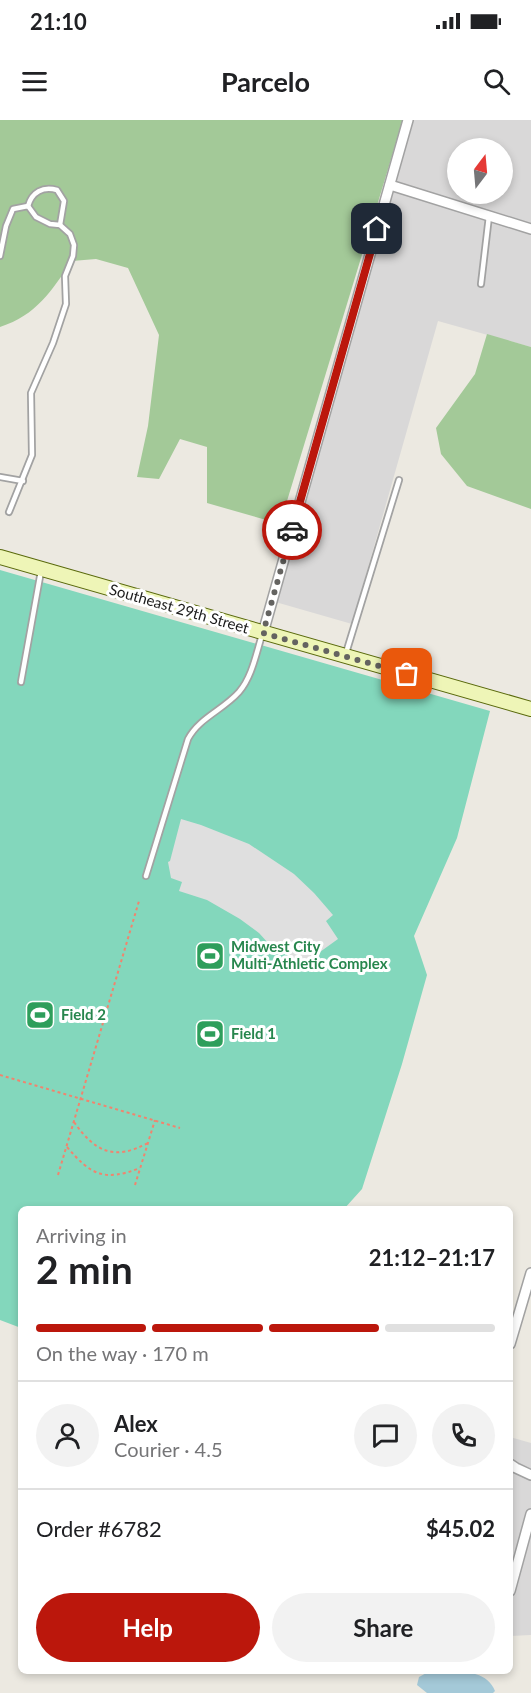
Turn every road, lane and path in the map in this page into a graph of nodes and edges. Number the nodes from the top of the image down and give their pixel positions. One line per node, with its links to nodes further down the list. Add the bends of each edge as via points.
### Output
1 (408, 120): 2 (street)
2 (390, 185): 4 (street); 15 (street)
3 (28, 206): 5 (lane, via 36,217); 5 (lane, via 30,198 39,191 57,190 64,201); 7 (lane, via 13,208)
4 (489, 216): 6 (street); 8 (lane)
5 (60, 225): 11 (lane, via 70,234 74,245 65,276 66,304 32,393 32,454)
6 (531, 229)
7 (0, 256)
8 (480, 284)
9 (0, 477): 11 (lane)
10 (399, 480): 16 (lane)
11 (22, 481): 12 (lane)
12 (9, 512)
13 (0, 557): 14 (main road, Southeast 29th Street)
14 (42, 569): 15 (main road, Southeast 29th Street); 17 (lane)
15 (263, 633): 16 (main road, Southeast 29th Street); 19 (lane, via 240,691 194,728 188,739)
16 (345, 656): 18 (main road, Southeast 29th Street)
17 (21, 682)
18 (531, 709)
19 (146, 876)
20 (139, 901): 22 (path)
21 (0, 1075): 22 (path)
22 (81, 1098): 23 (path); 24 (path)
23 (154, 1120): 25 (path); 26 (path)
24 (74, 1122): 26 (path, via 85,1138 103,1150 127,1153); 27 (path)
25 (180, 1128)
26 (148, 1143): 28 (path)
27 (67, 1147): 28 (path, via 95,1173 117,1176); 29 (path)
28 (140, 1168): 30 (path)
29 (58, 1175)
30 (135, 1185)
31 (531, 1273): 32 (street)
32 (513, 1334)
33 (513, 1466): 34 (street)
34 (531, 1475)
35 (531, 1514): 36 (street)
36 (513, 1580)

